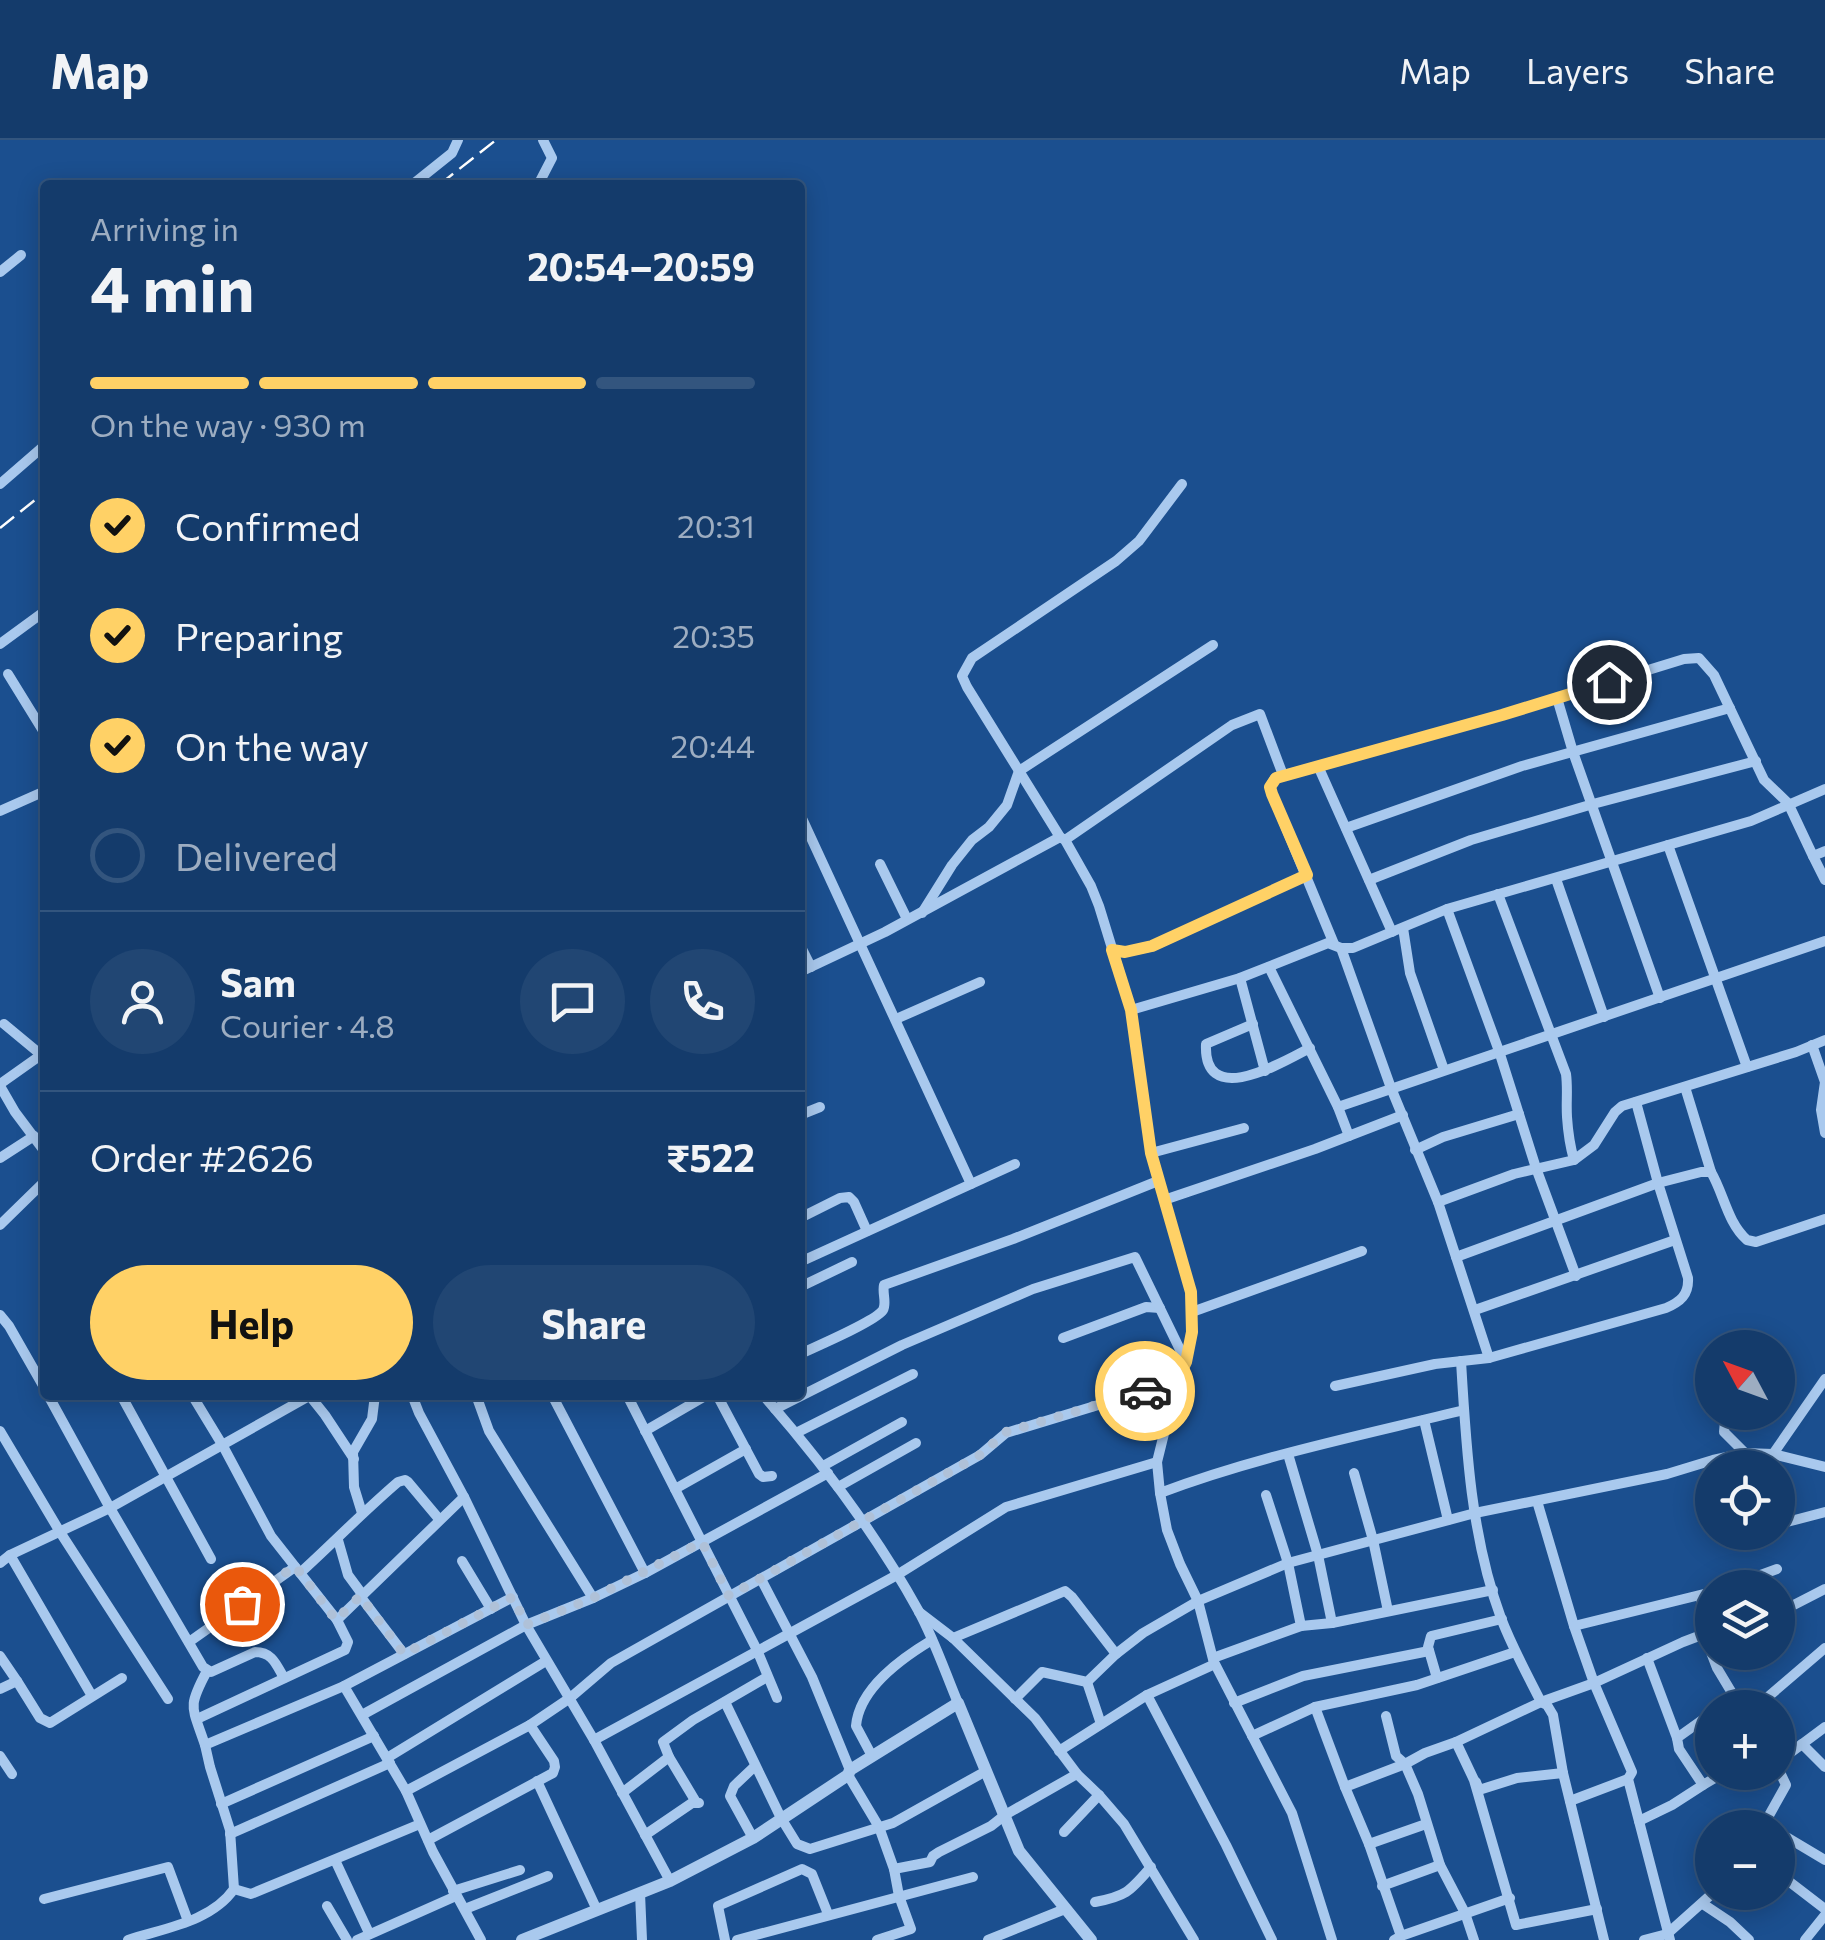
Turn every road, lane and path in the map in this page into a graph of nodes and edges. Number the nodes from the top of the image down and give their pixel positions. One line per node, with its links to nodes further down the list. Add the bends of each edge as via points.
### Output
1 (458, 140): 3 (street)
2 (544, 140): 4 (street, via 552,158)
3 (418, 180)
4 (541, 180)
5 (21, 255): 6 (street)
6 (0, 272)
7 (40, 449): 8 (street)
8 (0, 484)
9 (1182, 484): 20 (street, via 1116,561 972,658 962,676)
10 (40, 615): 11 (street)
11 (0, 644)
12 (1213, 645): 20 (street)
13 (8, 674): 16 (street)
14 (1557, 698): 15 (street, via 1692,657 1707,664); 17 (street); 19 (street)
15 (1730, 708): 17 (street); 18 (street)
16 (40, 726)
17 (1574, 752): 25 (street); 28 (street)
18 (1756, 761): 24 (street, via 1764,780); 25 (street)
19 (1318, 766): 21 (street); 28 (street)
20 (1019, 771): 29 (street); 41 (street, via 1007,805 952,865)
21 (1283, 776): 29 (street, via 1260,714 1232,725); 35 (street, via 1270,787)
22 (1825, 790): 24 (street)
23 (40, 793): 26 (street)
24 (1788, 803): 30 (street); 32 (street)
25 (1593, 804): 33 (street); 37 (street, via 1471,840)
26 (0, 812)
27 (805, 824): 45 (street)
28 (1346, 828): 37 (street)
29 (1063, 838): 41 (street); 47 (street, via 1091,886)
30 (1668, 846): 33 (street); 51 (street)
31 (1825, 852): 32 (street)
32 (1813, 856): 38 (street)
33 (1612, 862): 36 (street); 53 (street)
34 (880, 864): 42 (street)
35 (1307, 875): 46 (street); 47 (street, via 1152,946)
36 (1556, 879): 39 (street); 55 (street)
37 (1369, 880): 43 (street)
38 (1825, 880)
39 (1498, 894): 40 (street); 59 (street)
40 (1447, 909): 43 (street); 63 (street)
41 (922, 913): 42 (street)
42 (907, 919): 45 (street)
43 (1398, 930): 46 (street, via 1353,948); 67 (street)
44 (1825, 941): 51 (street)
45 (862, 944): 49 (street); 56 (street)
46 (1337, 946): 48 (street, via 1323,945); 71 (street)
47 (1112, 950): 54 (street)
48 (1269, 967): 50 (street); 62 (street)
49 (805, 969)
50 (1240, 978): 54 (street); 58 (street)
51 (1715, 979): 53 (street); 66 (street)
52 (980, 982): 56 (street)
53 (1660, 998): 55 (street)
54 (1131, 1010): 84 (street)
55 (1604, 1017): 59 (street)
56 (896, 1019): 92 (street)
57 (4, 1024): 64 (street)
58 (1252, 1024): 68 (street); 68 (street, via 1209,1042 1206,1055 1232,1080)
59 (1553, 1034): 63 (street); 86 (street, via 1566,1074)
60 (1825, 1040): 61 (street)
61 (1812, 1045): 66 (street); 79 (street, via 1825,1082)
62 (1310, 1048): 68 (street); 74 (street)
63 (1500, 1051): 67 (street); 76 (street)
64 (40, 1054)
65 (40, 1059): 69 (street)
66 (1747, 1067): 70 (street)
67 (1444, 1070): 71 (street)
68 (1265, 1071)
69 (0, 1085): 80 (street)
70 (1684, 1087): 72 (street); 89 (street)
71 (1391, 1088): 74 (street); 77 (street)
72 (1636, 1102): 86 (street, via 1615,1112 1594,1145); 91 (street)
73 (820, 1107): 75 (street)
74 (1338, 1107): 81 (street)
75 (805, 1113)
76 (1519, 1114): 83 (street); 88 (street)
77 (1402, 1116): 81 (street); 83 (street)
78 (1244, 1128): 84 (street)
79 (1825, 1133)
80 (34, 1136): 82 (street); 85 (street)
81 (1348, 1136): 94 (street)
82 (40, 1145)
83 (1416, 1150): 95 (street)
84 (1151, 1153): 90 (street)
85 (0, 1158)
86 (1574, 1160): 88 (street)
87 (1015, 1164): 92 (street)
88 (1536, 1168): 95 (street); 98 (street)
89 (1711, 1172): 91 (street); 97 (street, via 1746,1240)
90 (1158, 1181): 94 (street); 113 (street, via 884,1285 882,1311)
91 (1658, 1183): 98 (street); 101 (street)
92 (971, 1184): 100 (street)
93 (40, 1186): 99 (street)
94 (1164, 1200): 110 (street)
95 (1438, 1202): 103 (street)
96 (805, 1216): 100 (street, via 849,1198)
97 (1825, 1219)
98 (1556, 1220): 103 (street); 106 (street)
99 (0, 1225)
100 (867, 1231): 104 (street)
101 (1674, 1240): 106 (street); 114 (street, via 1688,1286 1677,1303)
102 (1362, 1251): 110 (street)
103 (1456, 1256): 109 (street)
104 (805, 1260)
105 (852, 1262): 107 (street)
106 (1576, 1276): 109 (street)
107 (805, 1285)
108 (1160, 1308): 112 (street, via 1146,1307); 116 (street); 122 (street, via 1134,1257 1033,1289)
109 (1475, 1310): 114 (street)
110 (1192, 1312): 116 (street)
111 (0, 1315): 119 (street)
112 (1062, 1338)
113 (805, 1352)
114 (1489, 1358): 115 (street)
115 (1461, 1361): 121 (street); 138 (street)
116 (1186, 1362): 120 (street)
117 (913, 1374): 144 (street)
118 (1825, 1379): 149 (street)
119 (40, 1380)
120 (1177, 1381): 153 (street); 173 (street, via 1006,1432 980,1455)
121 (1335, 1386)
122 (805, 1394)
123 (51, 1400): 166 (street)
124 (123, 1400): 159 (street)
125 (195, 1400): 146 (street)
126 (301, 1400): 146 (street)
127 (314, 1400): 151 (street)
128 (374, 1400): 151 (street)
129 (414, 1400): 164 (street)
130 (478, 1400): 193 (street, via 488,1431)
131 (557, 1400): 184 (street)
132 (630, 1400): 143 (street)
133 (698, 1400): 143 (street)
134 (720, 1400): 147 (street)
135 (767, 1400): 137 (street)
136 (793, 1400): 137 (street)
137 (775, 1409): 144 (street)
138 (1464, 1410): 139 (street); 169 (street)
139 (1424, 1420): 150 (street); 171 (street)
140 (902, 1422): 156 (street)
141 (1724, 1430): 148 (street)
142 (0, 1431): 174 (street)
143 (645, 1431): 161 (street)
144 (796, 1433): 156 (street)
145 (916, 1443): 160 (street)
146 (223, 1446): 159 (street); 183 (street)
147 (746, 1449): 158 (street, via 761,1476); 161 (street)
148 (1742, 1450)
149 (1776, 1450)
150 (1288, 1454): 162 (street); 178 (street)
151 (354, 1460): 168 (street)
152 (1795, 1460): 155 (street)
153 (1157, 1462): 162 (street); 185 (street, via 1006,1507)
154 (1695, 1466): 165 (street)
155 (1825, 1468)
156 (825, 1470): 160 (street); 177 (street)
157 (1354, 1473): 176 (street)
158 (772, 1476)
159 (165, 1478): 166 (street); 180 (street)
160 (838, 1487): 173 (street)
161 (675, 1489): 177 (street)
162 (1160, 1494): 194 (street, via 1167,1530)
163 (1266, 1494): 182 (street)
164 (464, 1498): 170 (street); 191 (street)
165 (1537, 1500): 169 (street); 204 (street)
166 (110, 1508): 174 (street); 209 (street)
167 (1825, 1512): 172 (street)
168 (362, 1513): 170 (street, via 405,1480); 175 (street)
169 (1474, 1514): 171 (street); 188 (street)
170 (439, 1519): 189 (street)
171 (1448, 1520): 176 (street)
172 (1795, 1520)
173 (863, 1522): 185 (street); 186 (street)
174 (60, 1532): 179 (street); 235 (street)
175 (338, 1540): 183 (street); 189 (street)
176 (1374, 1540): 178 (street); 198 (street)
177 (702, 1542): 184 (street); 190 (street)
178 (1318, 1555): 182 (street); 201 (street)
179 (4, 1557): 232 (street)
180 (212, 1559)
181 (462, 1560): 196 (street)
182 (1288, 1563): 194 (street); 203 (street)
183 (297, 1570): 200 (street); 209 (street)
184 (645, 1573): 193 (street)
185 (897, 1575): 197 (street); 205 (street)
186 (761, 1579): 190 (street); 205 (street)
187 (1825, 1589): 195 (street)
188 (1493, 1590): 198 (street); 199 (street)
189 (361, 1595): 200 (street); 214 (street)
190 (729, 1596): 211 (street); 233 (street, via 612,1664)
191 (513, 1597): 196 (street); 202 (street)
192 (1695, 1597): 204 (street)
193 (593, 1598): 202 (street)
194 (1198, 1601): 215 (street); 218 (street)
195 (1795, 1604)
196 (491, 1609): 214 (street)
197 (919, 1612): 206 (street); 208 (street)
198 (1388, 1612): 201 (street)
199 (1502, 1619): 212 (street, via 1431,1636); 213 (street)
200 (336, 1620): 223 (street, via 348,1642 345,1650)
201 (1332, 1623): 203 (street)
202 (526, 1625): 219 (street); 242 (street)
203 (1300, 1626): 218 (street)
204 (1574, 1626): 227 (street)
205 (790, 1632): 211 (street); 267 (street)
206 (953, 1638): 215 (street, via 1064,1591); 236 (street)
207 (1695, 1638): 217 (street)
208 (932, 1640): 238 (street); 259 (street, via 889,1669 860,1709 856,1726)
209 (189, 1642): 220 (street)
210 (1825, 1648): 230 (street)
211 (757, 1650): 221 (street); 252 (street)
212 (1429, 1651): 224 (street); 240 (street, via 1303,1676)
213 (1515, 1652): 224 (street); 239 (street)
214 (404, 1654): 228 (street)
215 (1116, 1654): 226 (street)
216 (0, 1656): 225 (street)
217 (1647, 1658): 227 (street); 251 (street)
218 (1214, 1661): 231 (street); 240 (street)
219 (546, 1662): 233 (street); 261 (street)
220 (208, 1671): 223 (street, via 261,1652 273,1658); 244 (street, via 193,1700)
221 (767, 1677): 234 (street); 237 (street)
222 (122, 1678): 232 (street)
223 (284, 1678): 244 (street)
224 (1437, 1678): 241 (street)
225 (17, 1681): 229 (street); 232 (street, via 50,1723)
226 (1088, 1682): 236 (street, via 1042,1672); 245 (street)
227 (1594, 1683): 239 (street); 272 (street, via 1632,1772)
228 (344, 1686): 242 (street); 254 (street)
229 (0, 1689)
230 (1776, 1690)
231 (1148, 1695): 245 (street); 339 (street)
232 (92, 1696)
233 (570, 1698): 247 (street); 252 (street)
234 (777, 1698)
235 (168, 1699)
236 (1015, 1699): 256 (street)
237 (724, 1702): 260 (street, via 667,1737); 263 (street)
238 (958, 1702): 259 (street); 265 (street)
239 (1541, 1702): 253 (street); 266 (street, via 1553,1715)
240 (1234, 1703): 250 (street)
241 (1315, 1707): 250 (street); 274 (street)
242 (362, 1715): 249 (street)
243 (1386, 1716): 262 (street, via 1396,1756)
244 (197, 1719): 254 (street)
245 (1101, 1724): 256 (street)
246 (1695, 1724): 251 (street)
247 (530, 1726): 273 (street, via 555,1767); 275 (street)
248 (1825, 1727): 255 (street)
249 (374, 1736): 261 (street); 280 (street)
250 (1252, 1736): 340 (street, via 1292,1813)
251 (1676, 1738): 268 (street)
252 (594, 1740): 277 (street)
253 (1456, 1742): 262 (street); 271 (street)
254 (205, 1744): 280 (street)
255 (1802, 1744): 257 (street); 264 (street)
256 (1059, 1750): 270 (street)
257 (1795, 1750)
258 (0, 1756): 269 (street)
259 (872, 1756): 267 (street)
260 (669, 1757): 277 (street); 289 (street, via 698,1803)
261 (389, 1760): 275 (street); 288 (street)
262 (1405, 1764): 274 (street); 285 (street)
263 (754, 1766): 282 (street); 290 (street, via 730,1796)
264 (1825, 1766)
265 (986, 1771): 281 (street); 286 (street)
266 (1563, 1772): 271 (street, via 1479,1790); 279 (street)
267 (849, 1773): 282 (street); 286 (street)
268 (1695, 1773)
269 (12, 1774)
270 (1076, 1774): 278 (street); 281 (street)
271 (1474, 1780): 309 (street)
272 (1628, 1780): 279 (street); 283 (street)
273 (537, 1781): 291 (street); 315 (street)
274 (1344, 1787): 293 (street)
275 (406, 1790): 284 (street)
276 (1695, 1790): 283 (street)
277 (622, 1794): 289 (street)
278 (1099, 1795): 287 (street); 297 (street)
279 (1570, 1801): 316 (street)
280 (222, 1804): 288 (street)
281 (1005, 1814): 298 (street, via 930,1862); 313 (street, via 1019,1851)
282 (781, 1818): 286 (street, via 797,1844 810,1849); 290 (street)
283 (1639, 1821): 325 (street)
284 (420, 1824): 291 (street); 294 (street)
285 (1426, 1824): 293 (street); 296 (street)
286 (879, 1827): 298 (street)
287 (1064, 1832)
288 (230, 1834): 305 (street)
289 (645, 1835): 302 (street)
290 (753, 1838): 302 (street)
291 (428, 1840): 307 (street)
292 (1795, 1842): 295 (street)
293 (1368, 1844): 303 (street)
294 (335, 1860): 305 (street, via 251,1894); 323 (street)
295 (1825, 1860)
296 (1440, 1866): 303 (street); 320 (street)
297 (1151, 1867): 311 (street, via 1126,1894); 338 (street)
298 (894, 1869): 308 (street)
299 (520, 1870): 307 (street)
300 (548, 1876): 314 (street)
301 (973, 1877): 308 (street)
302 (670, 1881): 306 (street)
303 (1382, 1886): 326 (street)
304 (1795, 1887): 319 (street)
305 (234, 1889): 322 (street, via 225,1902)
306 (640, 1893): 315 (street); 332 (street)
307 (454, 1894): 314 (street); 323 (street)
308 (899, 1896): 321 (street); 324 (street)
309 (1510, 1898): 316 (street, via 1516,1924); 320 (street)
310 (44, 1899): 322 (street, via 168,1866)
311 (1095, 1902)
312 (327, 1906): 328 (street)
313 (1066, 1909): 336 (street); 337 (street)
314 (465, 1910): 330 (street)
315 (598, 1910): 331 (street)
316 (1596, 1910): 342 (street)
317 (1697, 1910): 325 (street)
318 (1713, 1910): 344 (street)
319 (1825, 1912): 345 (street)
320 (1465, 1913): 326 (street); 341 (street)
321 (828, 1914): 333 (street, via 812,1874 802,1868 718,1906); 334 (street)
322 (188, 1921): 327 (street)
323 (369, 1933): 329 (street)
324 (912, 1935): 335 (street)
325 (1668, 1937): 343 (street)
326 (1398, 1938)
327 (128, 1940)
328 (347, 1940)
329 (356, 1940)
330 (481, 1940)
331 (522, 1940)
332 (642, 1940)
333 (724, 1940)
334 (738, 1940)
335 (876, 1940)
336 (988, 1940)
337 (1091, 1940)
338 (1194, 1940)
339 (1272, 1940)
340 (1332, 1940)
341 (1474, 1940)
342 (1604, 1940)
343 (1644, 1940)
344 (1749, 1940)
345 (1805, 1940)

